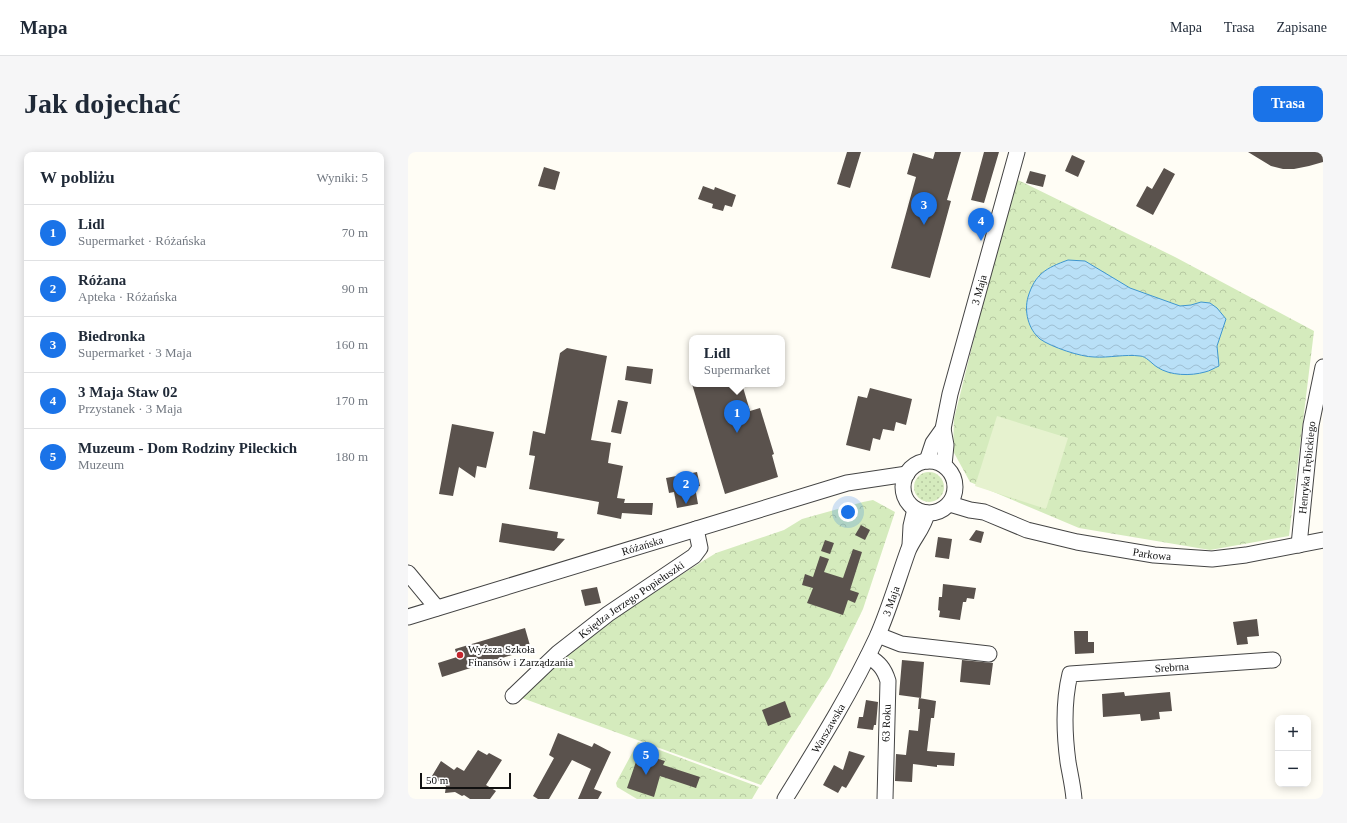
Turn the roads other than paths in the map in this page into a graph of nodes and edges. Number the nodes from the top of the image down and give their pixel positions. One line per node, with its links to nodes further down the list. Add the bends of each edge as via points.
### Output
1 (1017, 152): 3 (street, 3 Maja, via 950,394)
2 (1323, 367): 11 (street, Henryka Trębickiego, via 1311,425)
3 (943, 429): 4 (street, 3 Maja, via 933,443); 5 (street, 3 Maja, via 946,446)
4 (927, 461): 5 (street); 6 (street, via 912,468)
5 (944, 465): 7 (street, via 954,477)
6 (905, 480): 8 (street, via 906,500); 9 (street, Różańska, via 878,478 847,483)
7 (953, 497): 8 (street, via 940,511); 11 (street, Parkowa, via 970,510 984,512 1027,530 1077,542 1154,555 1212,559)
8 (921, 511): 15 (street, 3 Maja, via 921,529 910,544)
9 (696, 529): 13 (street, Różańska); 19 (street, Księdza Jerzego Popiełuszki, via 700,548 694,556 608,614 558,653)
10 (1323, 540): 11 (street, Parkowa)
11 (1299, 545)
12 (408, 573): 13 (street)
13 (437, 608): 14 (street, Różańska)
14 (408, 617)
15 (878, 635): 16 (street, via 901,644); 17 (street, 3 Maja)
16 (989, 654)
17 (868, 656): 20 (street, Warszawska); 21 (street, 63 Roku, via 885,671 888,681)
18 (1273, 660): 22 (street, Srebrna, via 1070,674 1064,707)
19 (513, 696)
20 (785, 799)
21 (885, 799)
22 (1074, 799)

